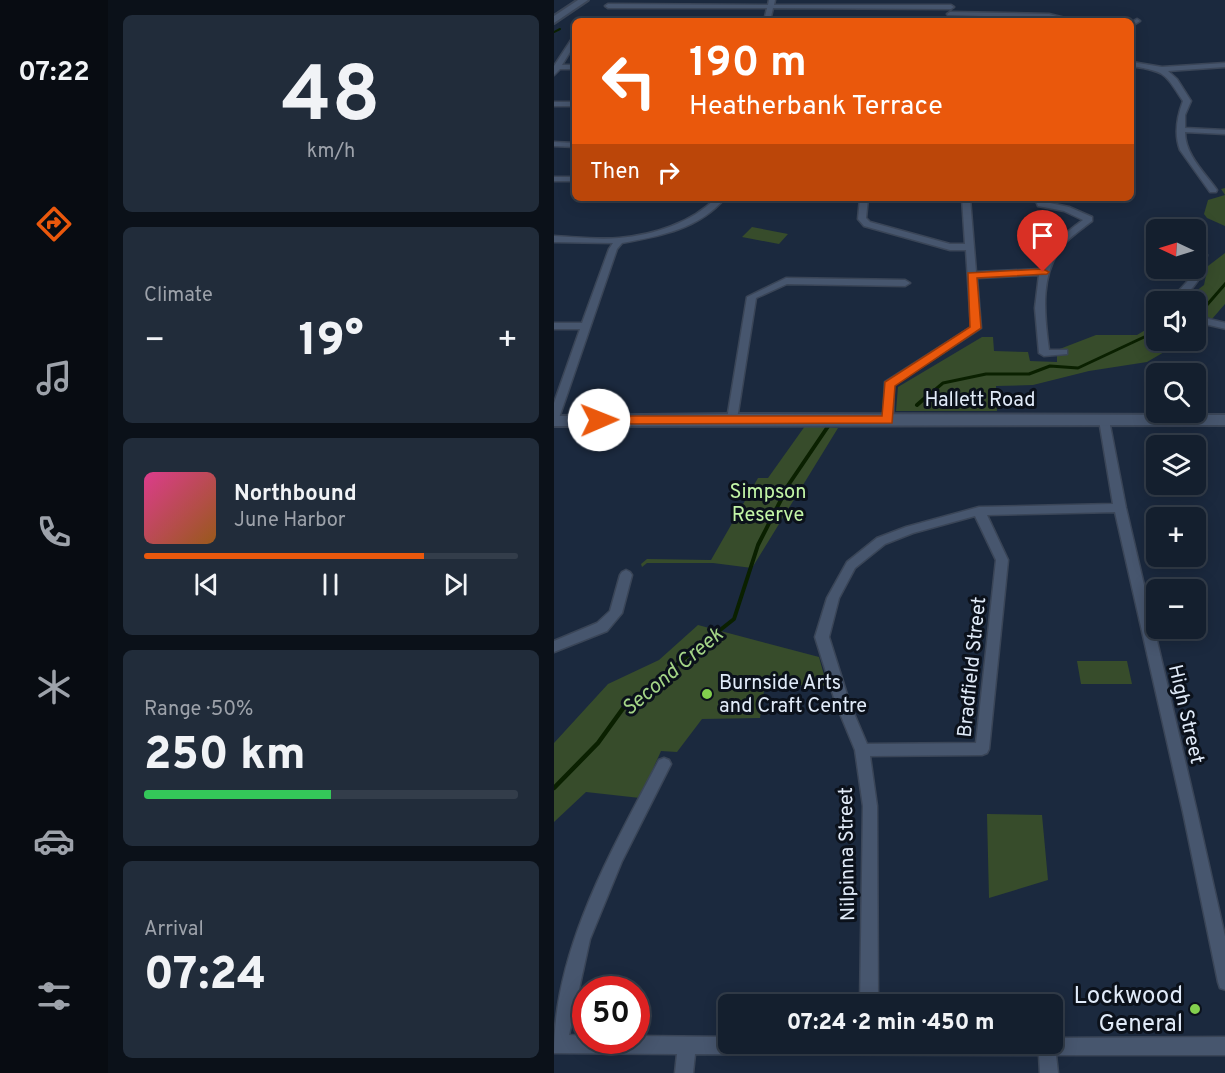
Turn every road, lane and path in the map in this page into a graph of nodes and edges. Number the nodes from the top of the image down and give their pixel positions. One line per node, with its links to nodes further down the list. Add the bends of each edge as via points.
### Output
1 (584, 0): 7 (main road)
2 (771, 3): 3 (street); 4 (street); 5 (street)
3 (608, 6)
4 (950, 11): 6 (street)
5 (768, 18)
6 (1053, 18)
7 (554, 20)
8 (572, 43): 13 (street)
9 (1134, 64): 12 (street)
10 (1226, 65): 12 (street)
11 (572, 68): 13 (street)
12 (1163, 69): 16 (street, via 1187,102 1181,115)
13 (555, 70)
14 (554, 104): 15 (street)
15 (572, 104)
16 (1182, 130): 17 (street); 22 (street, via 1184,150)
17 (1226, 132)
18 (554, 144): 19 (street)
19 (572, 145)
20 (572, 178): 21 (street)
21 (554, 179)
22 (1212, 190)
23 (719, 201): 28 (street, via 695,221 650,236)
24 (864, 201): 29 (street, via 862,219 867,224 950,247)
25 (966, 201): 29 (street)
26 (1040, 201): 30 (street, via 1089,219 1062,241)
27 (554, 239): 28 (street)
28 (619, 241): 38 (street)
29 (970, 247): 31 (street)
30 (1043, 272): 31 (street); 39 (street, via 1039,315 1044,353)
31 (972, 275): 42 (street, via 976,328 889,384)
32 (1196, 279): 34 (street)
33 (905, 283): 41 (street, via 786,281 752,297)
34 (1186, 291)
35 (1206, 321): 37 (street)
36 (554, 326): 38 (street)
37 (1226, 326)
38 (585, 327): 40 (street)
39 (1063, 352)
40 (554, 419): 41 (main road, Hallett Road)
41 (732, 419): 42 (main road, Hallett Road)
42 (888, 420): 43 (main road, Hallett Road)
43 (1104, 420): 44 (main road, Hallett Road); 45 (street, High Street)
44 (1226, 420)
45 (1120, 508): 46 (street, Nilpinna Street); 51 (street, High Street)
46 (979, 511): 49 (street, Nilpinna Street, via 881,541 851,565 833,598 822,637); 49 (street, Bradfield Street, via 1002,560 982,749)
47 (626, 575): 48 (street, via 616,613 602,627)
48 (554, 647)
49 (862, 750): 52 (street, Nilpinna Street, via 870,806)
50 (664, 764): 53 (street, via 616,858 582,939)
51 (1226, 982)
52 (869, 994)
53 (556, 1044): 54 (street)
54 (687, 1044): 55 (street); 59 (street)
55 (718, 1044)
56 (1226, 1046): 57 (street)
57 (1063, 1048)
58 (1047, 1054): 60 (street)
59 (684, 1073)
60 (1049, 1073)

